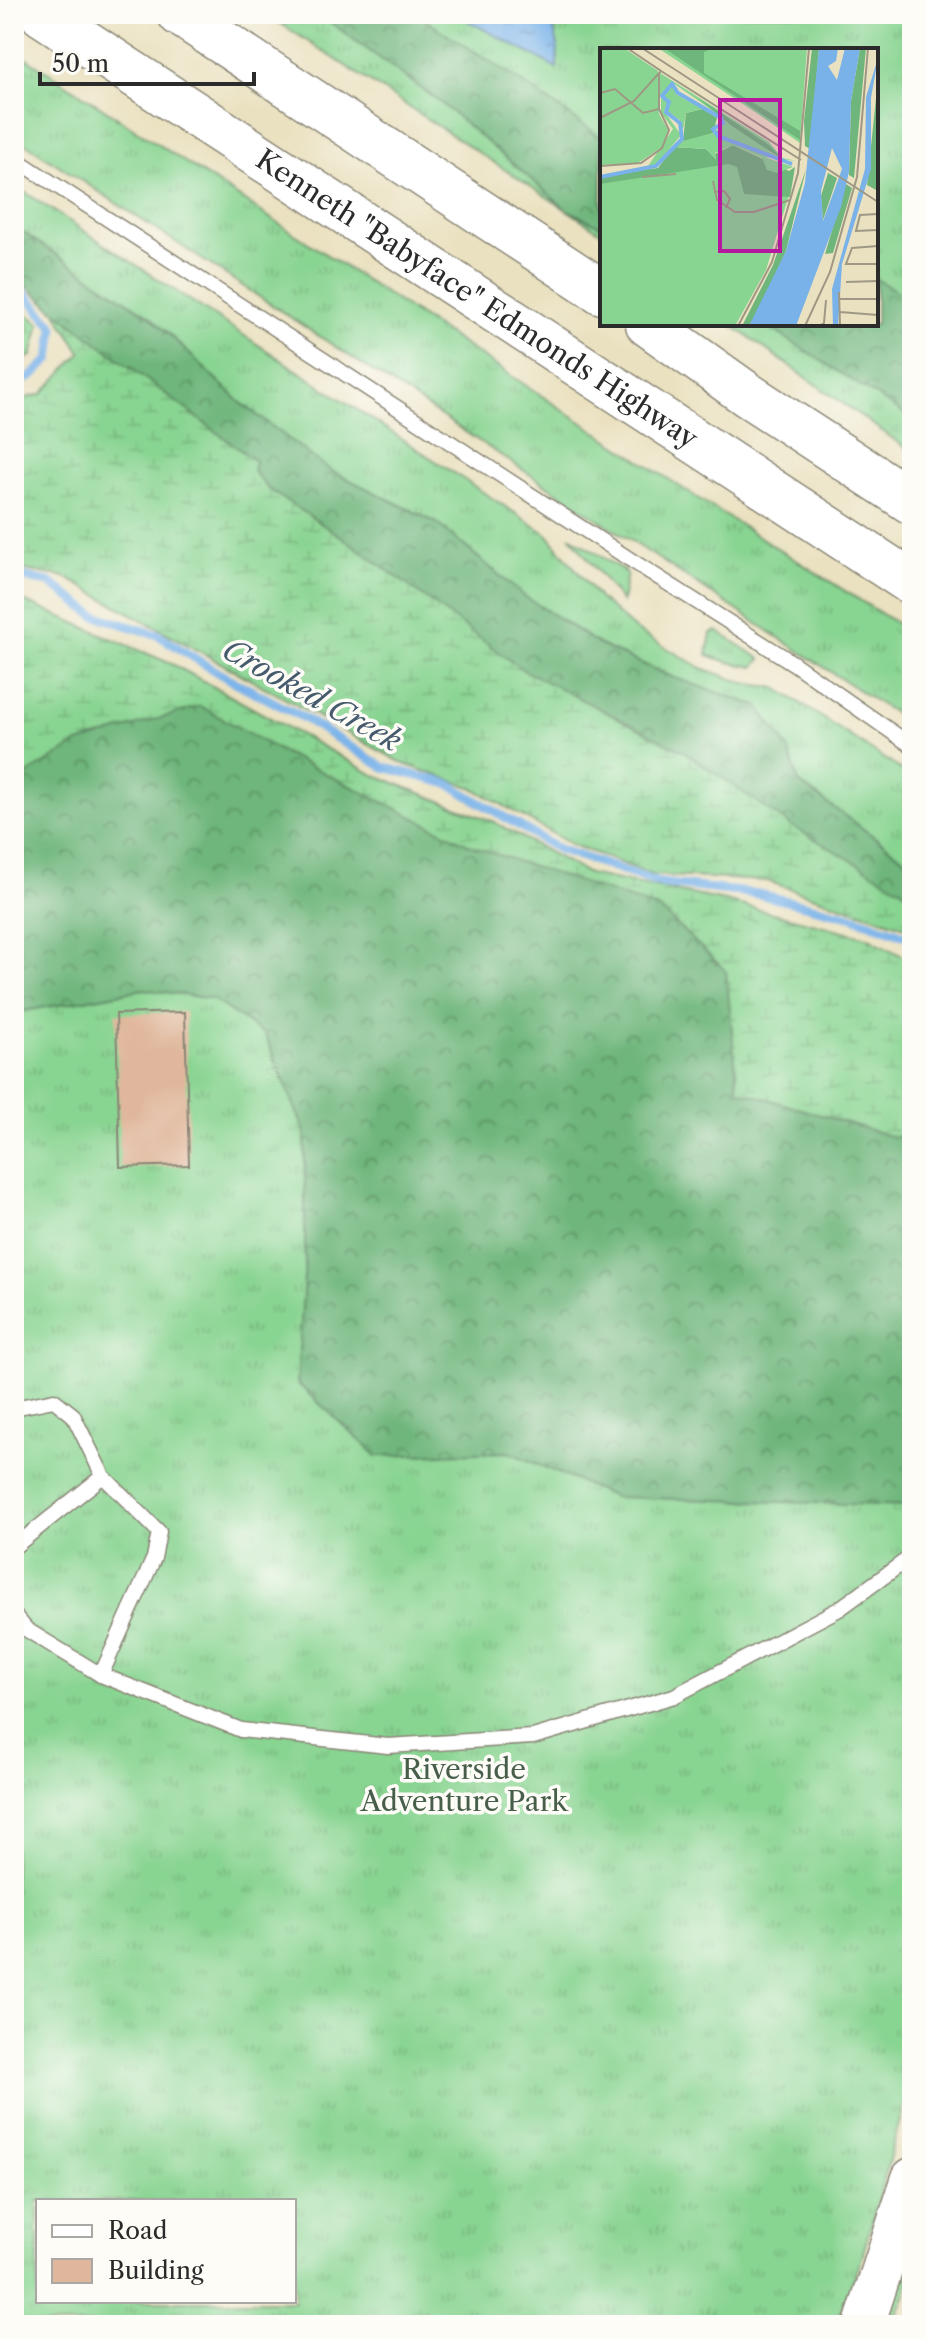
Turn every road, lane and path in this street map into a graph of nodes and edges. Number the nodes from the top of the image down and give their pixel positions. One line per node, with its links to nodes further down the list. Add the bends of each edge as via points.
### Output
1 (42, 14): 7 (highway, Kenneth "Babyface" Edmonds Highway)
2 (180, 14): 4 (highway)
3 (14, 158): 8 (lane, via 793,663)
4 (600, 291)
5 (651, 326): 6 (highway)
6 (912, 502)
7 (912, 583)
8 (912, 746)
9 (14, 1408): 10 (lane, via 54,1400 73,1415)
10 (103, 1476): 11 (lane); 14 (lane, via 159,1532 154,1558)
11 (14, 1547)
12 (912, 1556): 14 (lane, via 839,1609 674,1696 533,1737 388,1746 241,1730)
13 (14, 1615): 14 (lane, via 27,1630)
14 (101, 1675)
15 (912, 2178): 16 (street)
16 (864, 2325)

